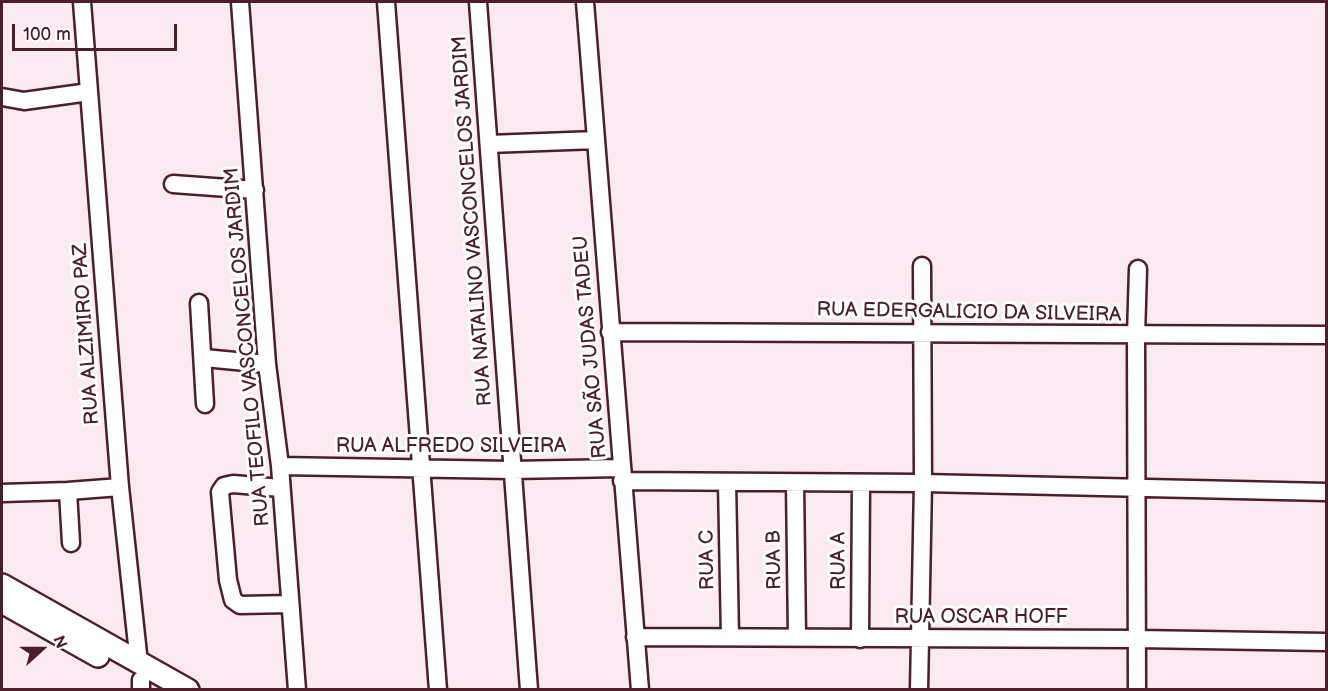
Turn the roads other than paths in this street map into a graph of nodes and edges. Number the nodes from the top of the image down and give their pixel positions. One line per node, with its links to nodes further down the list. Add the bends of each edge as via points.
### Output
1 (82, 2): 6 (street, RUA ALZIMIRO PAZ)
2 (240, 2): 11 (street, RUA TEOFILO VASCONCELOS JARDIM)
3 (386, 2): 23 (street)
4 (478, 2): 9 (street, RUA NATALINO VASCONCELOS JARDIM)
5 (585, 2): 8 (street, RUA SÃO JUDAS TADEU)
6 (89, 92): 7 (street, via 24,101); 30 (street, RUA ALZIMIRO PAZ)
7 (2, 97)
8 (596, 140): 9 (street); 15 (street, RUA SÃO JUDAS TADEU)
9 (489, 144): 24 (street, RUA NATALINO VASCONCELOS JARDIM)
10 (173, 184): 11 (street)
11 (255, 190): 20 (street, RUA TEOFILO VASCONCELOS JARDIM)
12 (922, 266): 16 (street)
13 (1138, 269): 18 (street)
14 (199, 303): 19 (street)
15 (610, 332): 16 (street, RUA EDERGALICIO DA SILVEIRA); 25 (street, RUA SÃO JUDAS TADEU)
16 (922, 332): 18 (street, RUA EDERGALICIO DA SILVEIRA); 29 (street)
17 (1326, 335): 18 (street, RUA EDERGALICIO DA SILVEIRA)
18 (1136, 336): 32 (street)
19 (204, 358): 20 (street); 21 (street)
20 (267, 364): 22 (street, RUA TEOFILO VASCONCELOS JARDIM)
21 (206, 404)
22 (280, 466): 23 (street, RUA ALFREDO SILVEIRA); 31 (street, RUA TEOFILO VASCONCELOS JARDIM)
23 (422, 469): 24 (street, RUA ALFREDO SILVEIRA); 50 (street)
24 (511, 470): 25 (street, RUA ALFREDO SILVEIRA); 51 (street, RUA NATALINO VASCONCELOS JARDIM)
25 (622, 474): 26 (street, RUA ALFREDO SILVEIRA); 40 (street, RUA SÃO JUDAS TADEU)
26 (727, 482): 27 (street, RUA ALFREDO SILVEIRA); 42 (street, RUA C)
27 (795, 483): 28 (street, RUA ALFREDO SILVEIRA); 41 (street, RUA B)
28 (861, 483): 29 (street, RUA ALFREDO SILVEIRA); 44 (street, RUA A)
29 (923, 483): 32 (street, RUA ALFREDO SILVEIRA); 43 (street)
30 (120, 488): 33 (street); 47 (street, RUA ALZIMIRO PAZ)
31 (281, 488): 39 (street, RUA TEOFILO VASCONCELOS JARDIM); 39 (street, via 233,484 224,486 220,492 233,600 240,605)
32 (1137, 488): 34 (street, RUA ALFREDO SILVEIRA); 45 (street)
33 (68, 491): 35 (street); 36 (street)
34 (1326, 492)
35 (2, 493)
36 (70, 543)
37 (2, 585): 47 (main road)
38 (2, 602): 47 (main road)
39 (290, 604): 49 (street, RUA TEOFILO VASCONCELOS JARDIM)
40 (635, 637): 42 (street, RUA OSCAR HOFF); 52 (street, RUA SÃO JUDAS TADEU)
41 (797, 637): 42 (street, RUA OSCAR HOFF); 44 (street, RUA OSCAR HOFF)
42 (730, 638)
43 (918, 638): 44 (street, RUA OSCAR HOFF); 45 (street, RUA OSCAR HOFF); 53 (street)
44 (860, 639)
45 (1138, 639): 46 (street, RUA OSCAR HOFF); 54 (street)
46 (1326, 642)
47 (145, 680): 48 (main road)
48 (188, 690)
49 (297, 690)
50 (438, 690)
51 (529, 690)
52 (640, 690)
53 (919, 690)
54 (1137, 690)

